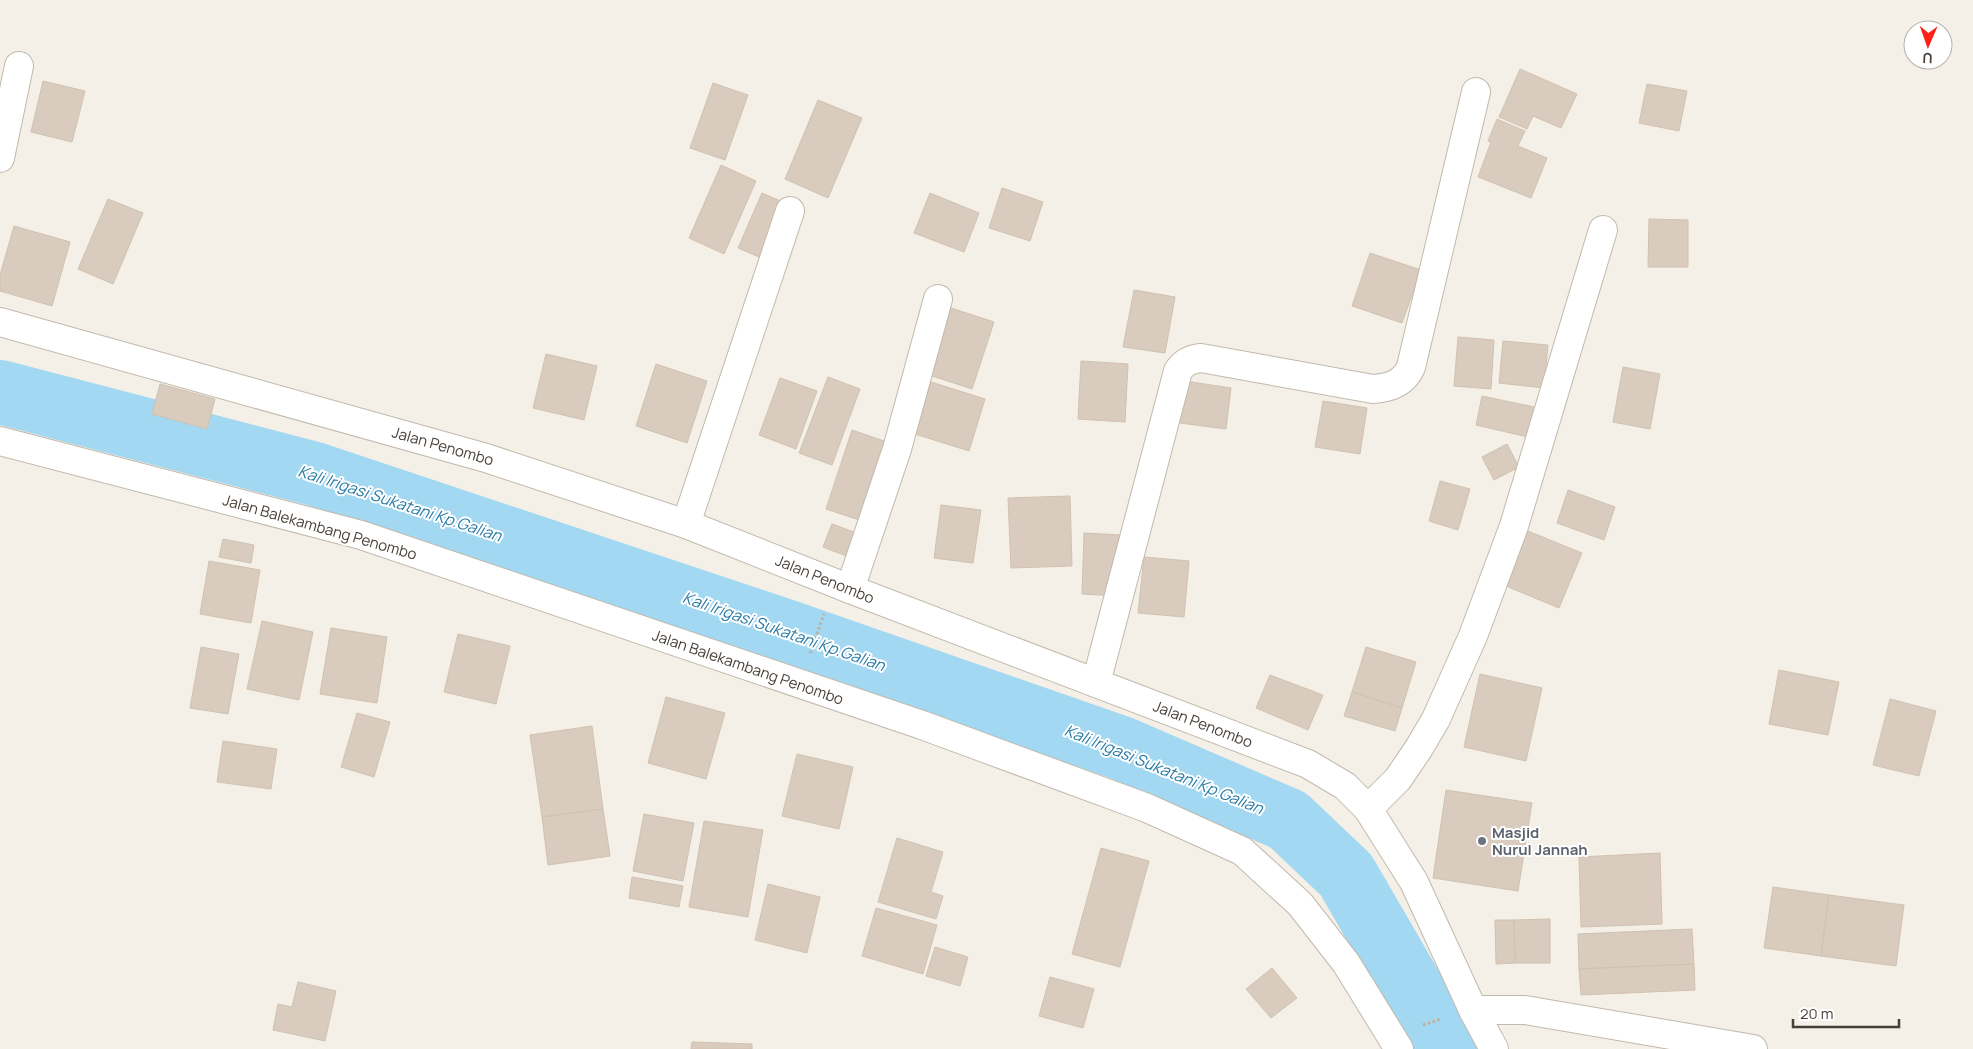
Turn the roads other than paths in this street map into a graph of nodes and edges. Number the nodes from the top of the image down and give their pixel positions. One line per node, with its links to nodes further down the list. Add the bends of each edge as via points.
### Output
1 (19, 66): 3 (street)
2 (1476, 92): 11 (street, via 1407,376 1386,388 1373,389 1202,358 1186,362 1178,371)
3 (0, 158)
4 (790, 211): 9 (street)
5 (1603, 230): 12 (street, via 1514,526 1473,636 1436,719 1419,748 1398,779)
6 (938, 299): 10 (street, via 897,448)
7 (0, 322): 9 (street, Jalan Penombo, via 486,458)
8 (0, 441): 14 (street, Jalan Balekambang Penombo, via 361,535 922,725 1147,808 1242,850 1300,904 1346,963)
9 (686, 524): 10 (street, Jalan Penombo)
10 (850, 589): 11 (street, Jalan Penombo)
11 (1096, 683): 12 (street, Jalan Penombo, via 1308,764 1345,786)
12 (1368, 809): 13 (street, Jalan Penombo, via 1414,882)
13 (1473, 1010): 15 (street, Jalan Penombo); 16 (street, via 1525,1010)
14 (1398, 1049)
15 (1494, 1049)
16 (1753, 1049)

